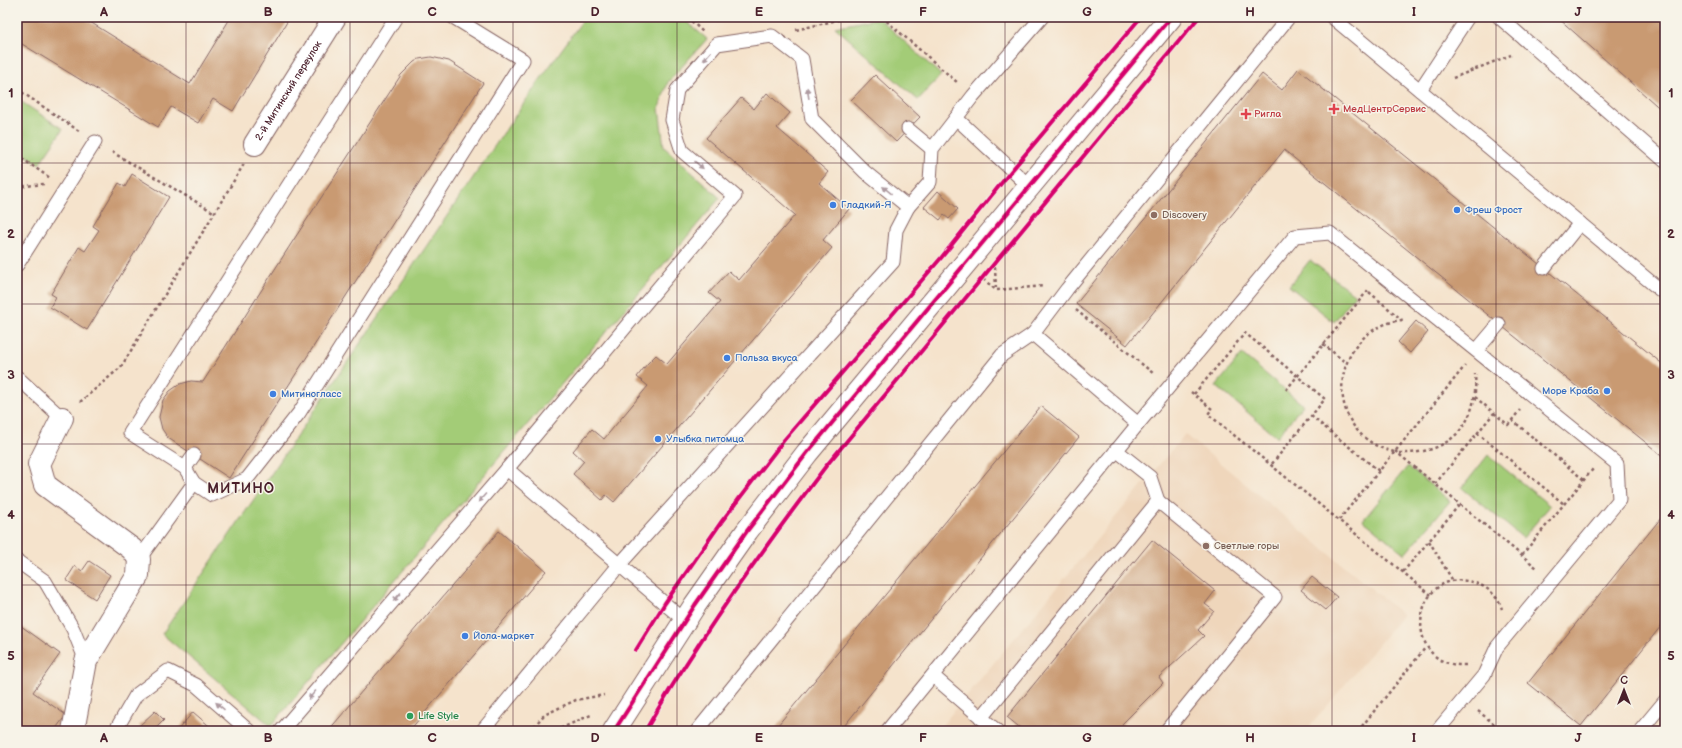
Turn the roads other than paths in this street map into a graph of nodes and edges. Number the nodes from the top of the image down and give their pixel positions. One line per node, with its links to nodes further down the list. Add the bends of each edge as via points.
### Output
1 (335, 17): 15 (street, 2-й Митинский переулок)
2 (396, 17): 32 (lane, via 130,433)
3 (453, 17): 10 (lane)
4 (1042, 17): 12 (lane)
5 (1170, 17): 18 (street)
6 (1289, 17): 25 (lane)
7 (1332, 17): 11 (lane)
8 (1468, 17): 11 (lane)
9 (1499, 17): 17 (lane)
10 (470, 22): 34 (lane, via 524,60 299,413 247,479 212,495)
11 (1420, 90): 20 (lane)
12 (956, 118): 16 (lane); 18 (lane)
13 (908, 130): 16 (lane)
14 (95, 142): 21 (lane)
15 (255, 144)
16 (932, 149): 19 (lane, via 930,182)
17 (1665, 161)
18 (1029, 186): 39 (street, via 807,453 747,531)
19 (908, 207): 33 (lane, one-way to 33, via 865,172 812,119 802,59 772,36 717,44 677,90 672,120 682,151 735,196); 38 (lane, via 896,230 893,262)
20 (1580, 223): 22 (lane); 23 (lane)
21 (17, 265)
22 (1544, 268)
23 (1665, 294)
24 (1499, 324): 26 (lane)
25 (1033, 334): 29 (lane); 50 (lane, via 1002,355)
26 (1474, 354): 29 (lane, via 1382,274 1330,233 1294,236); 54 (lane, via 1532,395 1617,464 1620,500 1497,647 1484,675)
27 (17, 378): 28 (lane)
28 (62, 418): 36 (street, via 40,464 45,485 132,549)
29 (1138, 424): 30 (lane)
30 (1116, 450): 35 (lane, via 1150,477); 41 (lane)
31 (194, 454): 32 (lane)
32 (185, 468): 34 (lane)
33 (507, 469): 38 (lane); 47 (lane, one-way to 47)
34 (194, 483): 36 (lane)
35 (1158, 501): 43 (lane); 53 (lane, via 1275,597)
36 (139, 559): 40 (street, via 138,575)
37 (17, 561): 40 (lane, via 45,581 73,629)
38 (620, 564): 39 (lane); 48 (lane)
39 (684, 620): 49 (street)
40 (86, 661): 44 (street)
41 (933, 676): 43 (lane); 51 (lane)
42 (1665, 701): 55 (lane)
43 (981, 718): 52 (lane)
44 (73, 731)
45 (118, 731): 46 (lane, one-way to 45, via 196,685 168,671 136,696 118,726)
46 (249, 731)
47 (281, 731)
48 (482, 731)
49 (614, 731)
50 (697, 731)
51 (887, 731)
52 (997, 731)
53 (1166, 731)
54 (1437, 731)
55 (1640, 731)

